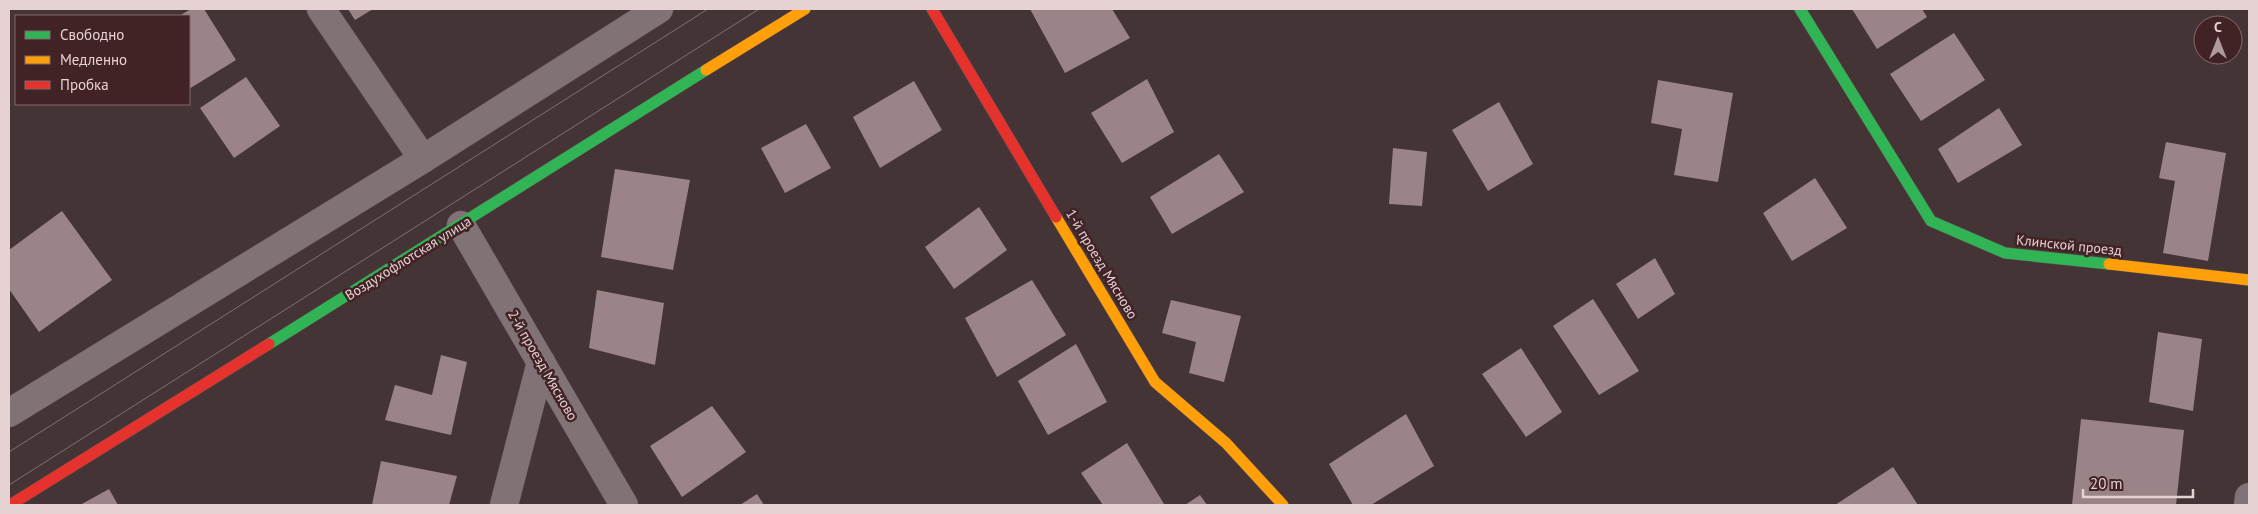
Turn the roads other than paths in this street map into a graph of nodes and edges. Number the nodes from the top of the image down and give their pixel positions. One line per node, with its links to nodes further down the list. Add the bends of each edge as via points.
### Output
1 (321, 9): 6 (street)
2 (659, 9): 6 (street)
3 (805, 9): 7 (street, Воздухофлотская улица)
4 (932, 9): 15 (street, 1-й проезд Мясново, via 1155,382 1226,443)
5 (1800, 9): 8 (street, Клинской проезд, via 1931,221 2005,253)
6 (423, 159): 10 (street)
7 (461, 225): 9 (street, 2-й проезд Мясново); 12 (street, Воздухофлотская улица)
8 (2249, 280)
9 (541, 362): 13 (street); 14 (street, 2-й проезд Мясново)
10 (9, 413)
11 (2249, 497): 16 (street)
12 (10, 505)
13 (504, 505)
14 (624, 505)
15 (1283, 505)
16 (2248, 505)

